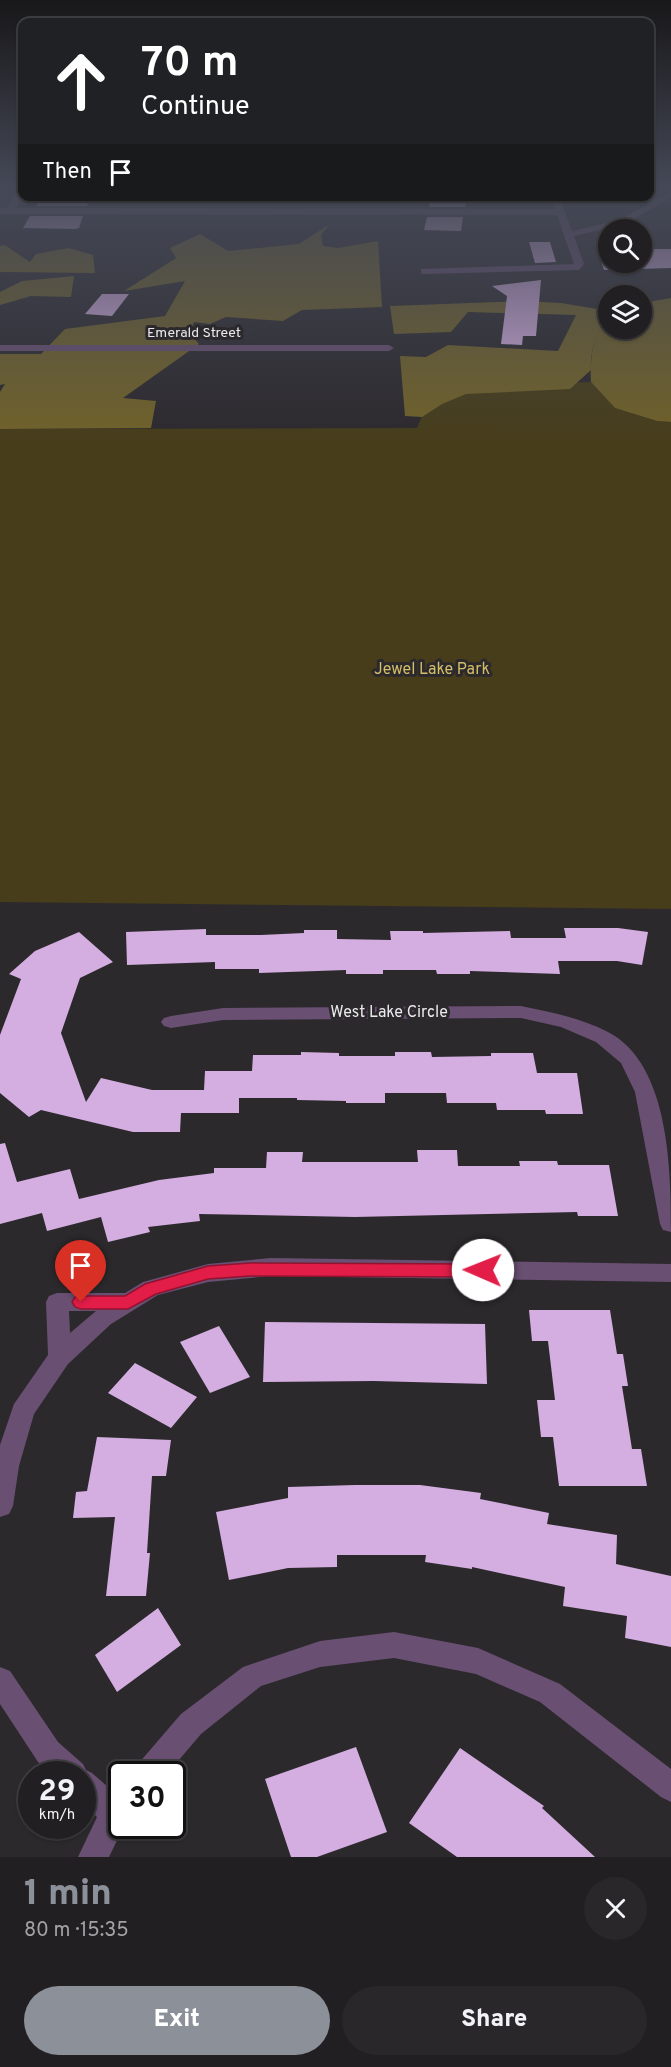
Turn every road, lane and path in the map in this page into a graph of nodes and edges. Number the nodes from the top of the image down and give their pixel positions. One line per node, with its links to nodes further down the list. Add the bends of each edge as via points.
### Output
1 (0, 348): 2 (street, Emerald Street)
2 (388, 348)
3 (171, 1022): 4 (street, West Lake Circle, via 223,1014 521,1012 566,1022 603,1036 629,1059 645,1092)
4 (671, 1224)
5 (671, 1273): 6 (street, via 271,1268 208,1273 151,1288)
6 (128, 1302): 7 (street, via 103,1317); 7 (street, via 57,1302)
7 (60, 1357): 8 (street, via 23,1410 6,1466)
8 (0, 1506)
9 (0, 1680): 10 (street, via 48,1752)
10 (58, 1761)
11 (159, 1761): 12 (street, via 191,1724 253,1676 320,1654 394,1645 478,1661 550,1693)
12 (671, 1787)
13 (108, 1829): 14 (street)
14 (93, 1857)

